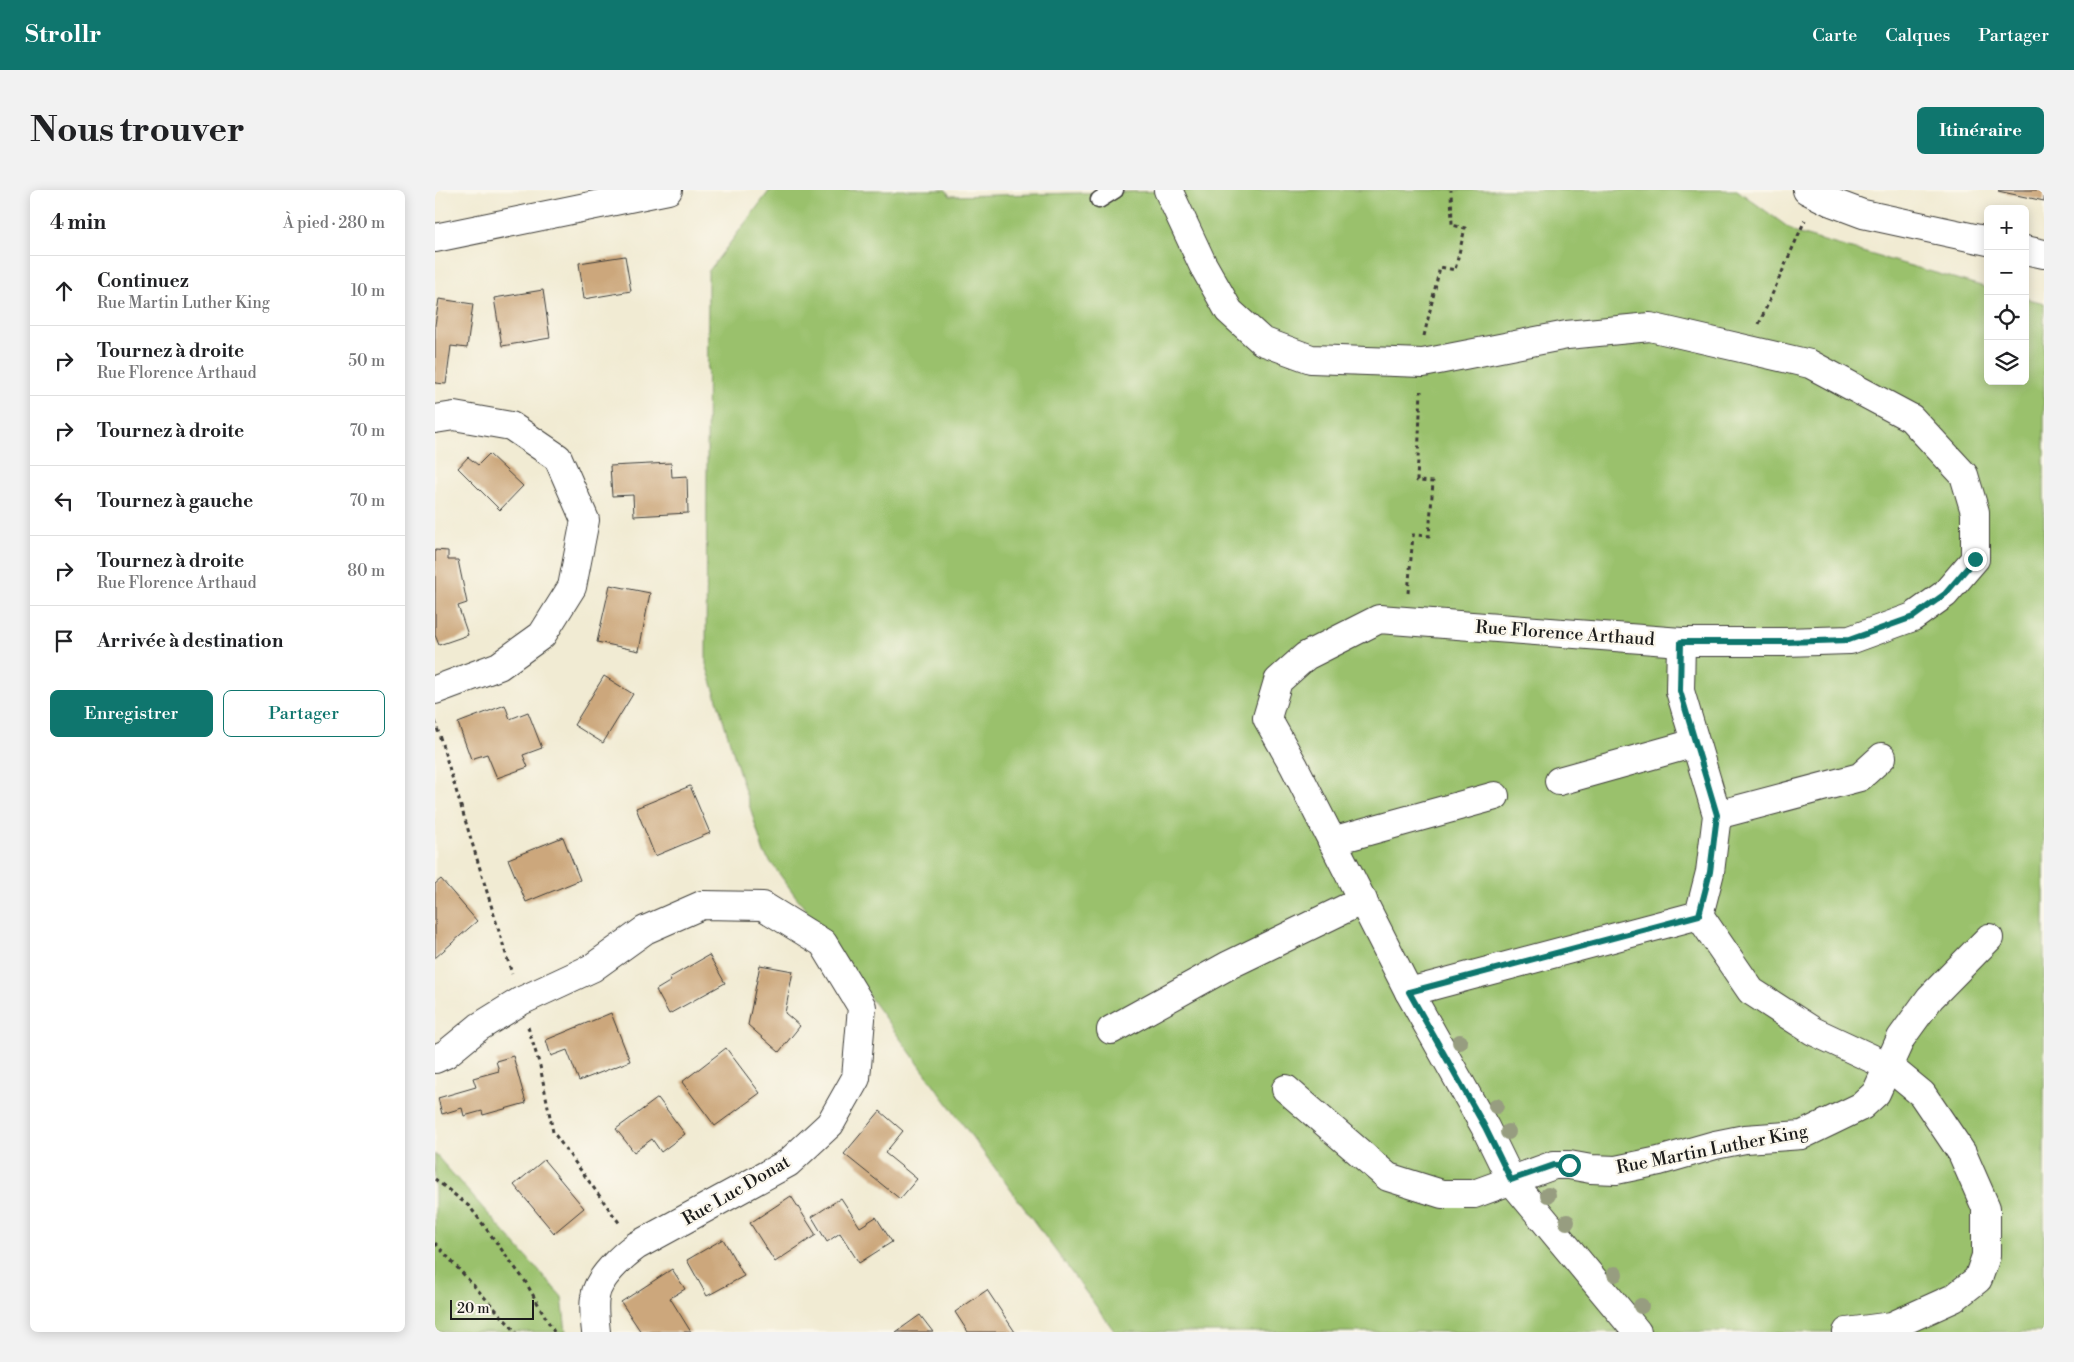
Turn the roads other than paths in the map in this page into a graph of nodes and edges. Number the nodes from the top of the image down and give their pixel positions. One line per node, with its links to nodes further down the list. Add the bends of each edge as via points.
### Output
1 (668, 190): 6 (street)
2 (1115, 190): 5 (lane)
3 (1168, 190): 11 (street, Rue Florence Arthaud, via 1203,265 1229,311 1262,341 1311,359 1420,363 1567,335 1650,328 1810,364 1911,418 1964,475 1975,512 1975,559 1945,594 1913,617 1849,640)
4 (1812, 192): 7 (street, via 1863,214)
5 (1099, 200)
6 (435, 238)
7 (1984, 240)
8 (2029, 251): 9 (street)
9 (2044, 254)
10 (435, 419): 12 (street, via 454,416 511,426 558,458 585,520 572,587 542,635 499,666)
11 (1681, 642): 13 (street, via 1680,691); 18 (street, Rue Florence Arthaud, via 1379,619 1306,656 1278,681 1267,718)
12 (435, 690)
13 (1695, 743): 15 (street); 17 (street)
14 (1882, 757): 17 (street, via 1860,776)
15 (1559, 782)
16 (1495, 796): 18 (street)
17 (1717, 815): 20 (street, via 1710,872)
18 (1332, 841): 19 (street, Rue Florence Arthaud)
19 (1363, 900): 22 (street, Rue Florence Arthaud); 23 (street, via 1229,965)
20 (1699, 915): 22 (street); 25 (street, via 1751,991 1813,1031)
21 (1989, 938): 25 (street, Rue Martin Luther King, via 1931,998 1901,1038)
22 (1409, 992): 27 (street, Rue Florence Arthaud)
23 (1111, 1030)
24 (435, 1059): 28 (street, Rue Luc Donat, via 521,1001 592,968 645,930 701,905 763,906 823,943 863,1007 856,1078 830,1124 788,1163 624,1255 607,1272 595,1296)
25 (1888, 1066): 27 (street, Rue Martin Luther King, via 1876,1093 1862,1106 1802,1135 1745,1139 1616,1170 1554,1165); 30 (street, via 1922,1094 1962,1153 1986,1208 1986,1256 1978,1279 1954,1298 1892,1326)
26 (1286, 1089): 27 (street, Rue Martin Luther King, via 1388,1177 1442,1194 1474,1194)
27 (1511, 1180): 29 (street, Rue Florence Arthaud)
28 (596, 1332)
29 (1637, 1332)
30 (1847, 1332)

